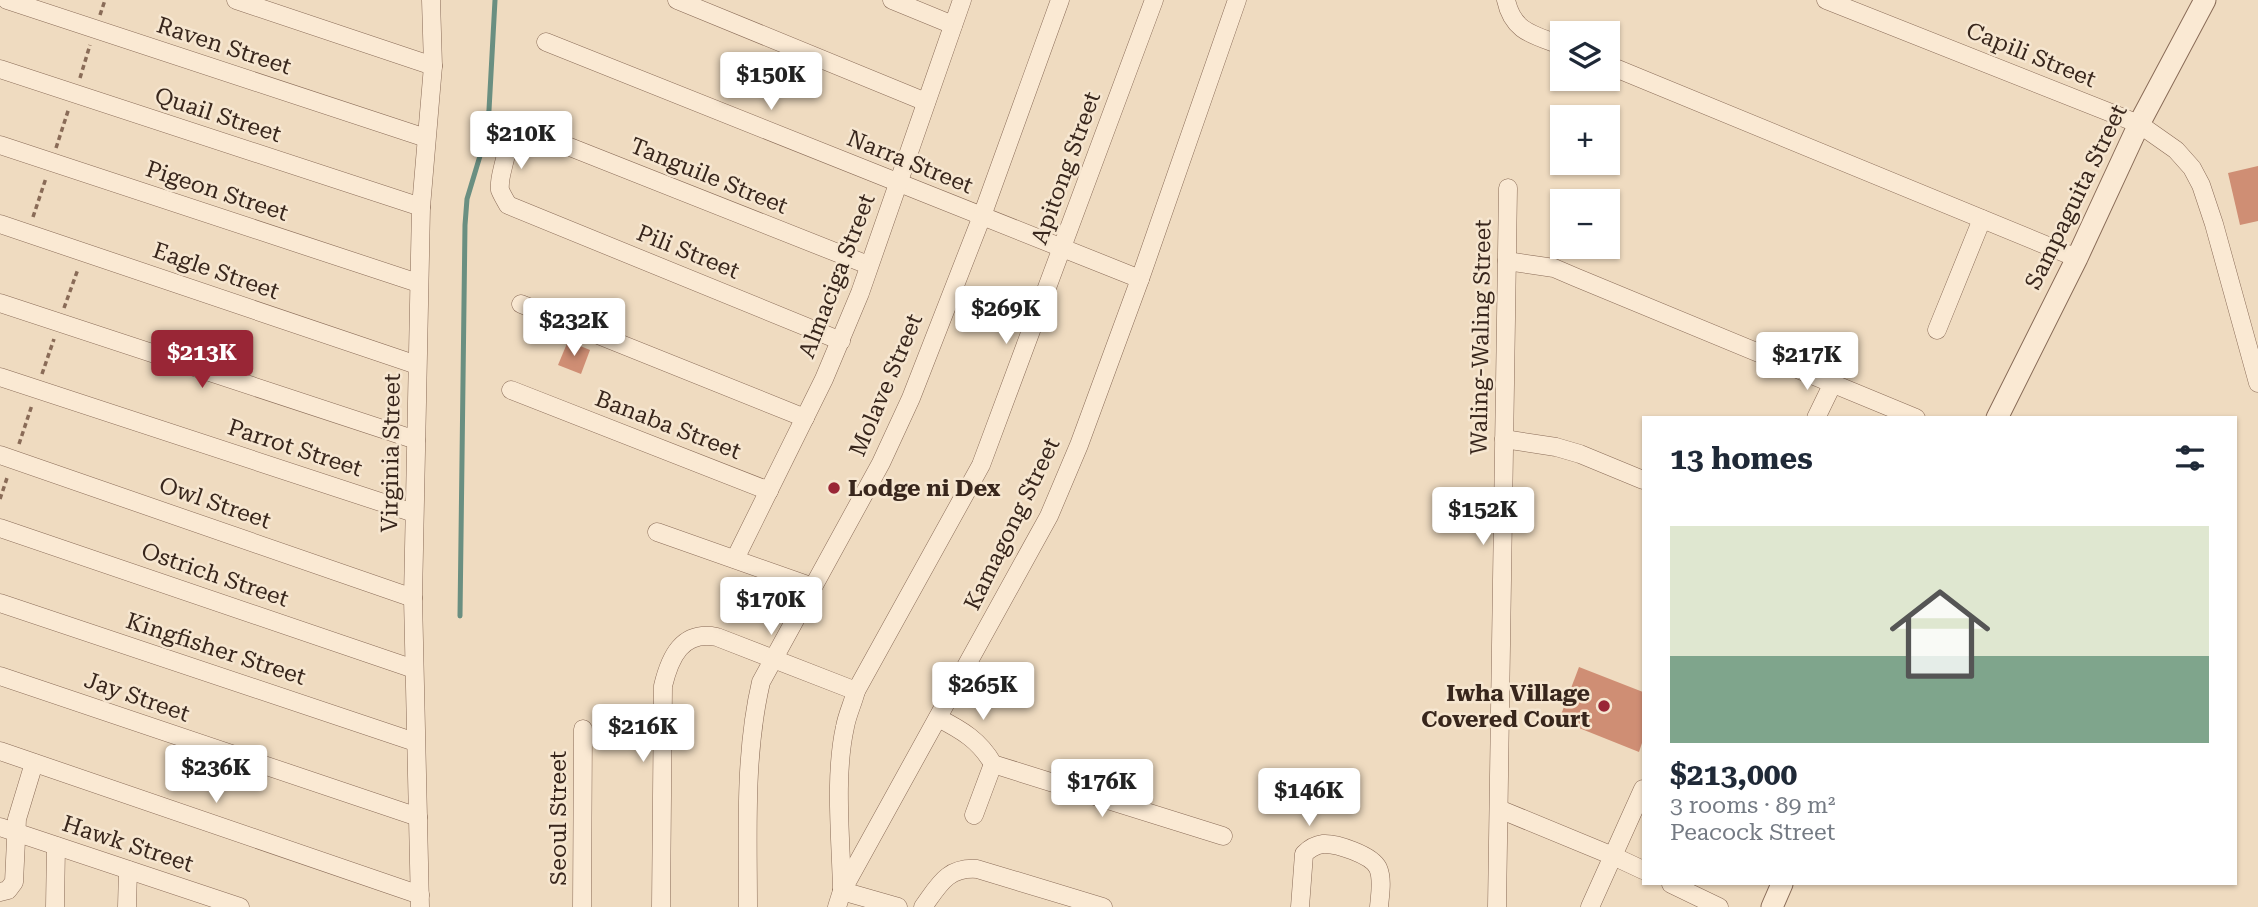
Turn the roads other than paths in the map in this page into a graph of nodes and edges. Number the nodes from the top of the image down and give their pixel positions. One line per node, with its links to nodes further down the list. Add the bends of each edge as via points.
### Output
1 (7, 0): 22 (street, Raven Street)
2 (236, 0): 16 (street)
3 (431, 0): 16 (street, Virginia Street)
4 (677, 0): 19 (street)
5 (892, 0): 13 (street)
6 (962, 0): 13 (street, Almaciga Street)
7 (1060, 0): 27 (street, Molave Street)
8 (1154, 0): 30 (street, Apitong Street)
9 (1237, 0): 34 (street, Kamagong Street)
10 (1506, 0): 14 (street, via 1514,22)
11 (1826, 0): 20 (street, Capili Street)
12 (2205, 0): 20 (street, Sampaguita Street)
13 (953, 25): 19 (street, Almaciga Street)
14 (1550, 41)
15 (546, 42): 24 (street, Narra Street)
16 (433, 66): 22 (street, Virginia Street)
17 (0, 69): 26 (street, Quail Street)
18 (1620, 70): 28 (street)
19 (926, 102): 24 (street, Almaciga Street)
20 (2139, 124): 31 (street, Sampaguita Street); 43 (street, Capili Street, via 2176,150 2201,185)
21 (532, 132): 33 (street, Tanguile Street); 39 (street, Pili Street, via 517,135 506,151 500,180 508,205)
22 (426, 138): 26 (street, Virginia Street)
23 (0, 145): 35 (street, Pigeon Street)
24 (897, 184): 27 (street, Narra Street); 33 (street, Almaciga Street)
25 (1508, 188): 32 (street, Waling-Waling Street)
26 (421, 207): 35 (street, Virginia Street)
27 (982, 216): 30 (street, Narra Street); 58 (street, Molave Street, via 897,430)
28 (1982, 219): 31 (street); 38 (street)
29 (0, 224): 40 (street, Eagle Street)
30 (1063, 248): 34 (street, Narra Street); 64 (street, Apitong Street, via 981,465)
31 (2077, 258): 47 (street, Sampaguita Street)
32 (1507, 261): 42 (street, via 1554,268); 49 (street, Waling-Waling Street)
33 (868, 265): 39 (street, Almaciga Street)
34 (1140, 279): 65 (street, Kamagong Street, via 1049,516)
35 (418, 283): 40 (street, Virginia Street)
36 (0, 303): 50 (street)
37 (521, 304): 48 (street)
38 (1937, 330)
39 (841, 341): 48 (street, Almaciga Street)
40 (417, 365): 50 (street, Virginia Street)
41 (0, 377): 54 (street, Parrot Street)
42 (1833, 383): 45 (street); 46 (street)
43 (2258, 383)
44 (511, 390): 53 (street, Banaba Street)
45 (1817, 416)
46 (1911, 416)
47 (1998, 416)
48 (805, 418): 53 (street, Almaciga Street)
49 (1504, 439): 52 (street, via 1580,454); 72 (street, Waling-Waling Street)
50 (416, 440): 54 (street, Virginia Street)
51 (0, 455): 59 (street, Owl Street)
52 (1642, 480)
53 (769, 491): 57 (street, Almaciga Street)
54 (414, 513): 59 (street, Virginia Street)
55 (0, 528): 62 (street, Ostrich Street)
56 (657, 532): 57 (street)
57 (734, 559): 58 (street)
58 (813, 587): 61 (street, Molave Street)
59 (413, 598): 62 (street, Virginia Street)
60 (0, 603): 67 (street, Kingfisher Street)
61 (772, 658): 64 (street); 92 (street, via 708,635 685,643 668,666 663,686); 93 (street, Molave Street, via 761,682 750,743)
62 (414, 668): 67 (street, Virginia Street)
63 (0, 676): 74 (street, Jay Street)
64 (856, 691): 84 (street, Apitong Street, via 841,750)
65 (939, 718): 70 (street, via 979,742); 84 (street, Kamagong Street)
66 (583, 729): 91 (street, Seoul Street)
67 (415, 741): 74 (street, Virginia Street)
68 (0, 751): 69 (street)
69 (34, 763): 75 (street); 86 (street)
70 (993, 764): 73 (street); 76 (street)
71 (1642, 791): 78 (street)
72 (1499, 809): 78 (street); 99 (street, Waling-Waling Street)
73 (974, 815)
74 (418, 817): 86 (street, Virginia Street)
75 (8, 830): 77 (street, Hawk Street); 83 (street, via 13,881 8,890)
76 (1223, 836)
77 (56, 846): 79 (street, Hawk Street); 88 (street)
78 (1613, 856): 80 (street); 100 (street)
79 (128, 870): 85 (street, Hawk Street); 89 (street)
80 (1642, 870)
81 (1673, 885): 101 (street)
82 (1782, 885): 102 (street)
83 (0, 892)
84 (840, 899): 94 (street)
85 (197, 900): 90 (street, Hawk Street)
86 (420, 901)
87 (1082, 904): 95 (street, via 967,868 947,876); 96 (street)
88 (55, 907)
89 (127, 907)
90 (240, 907)
91 (582, 907)
92 (661, 907)
93 (748, 907)
94 (898, 907)
95 (923, 907)
96 (1103, 907)
97 (1300, 907): 98 (street, via 1303,858 1321,844 1364,855 1377,866)
98 (1379, 907)
99 (1497, 907)
100 (1590, 907)
101 (1719, 907)
102 (1772, 907)

